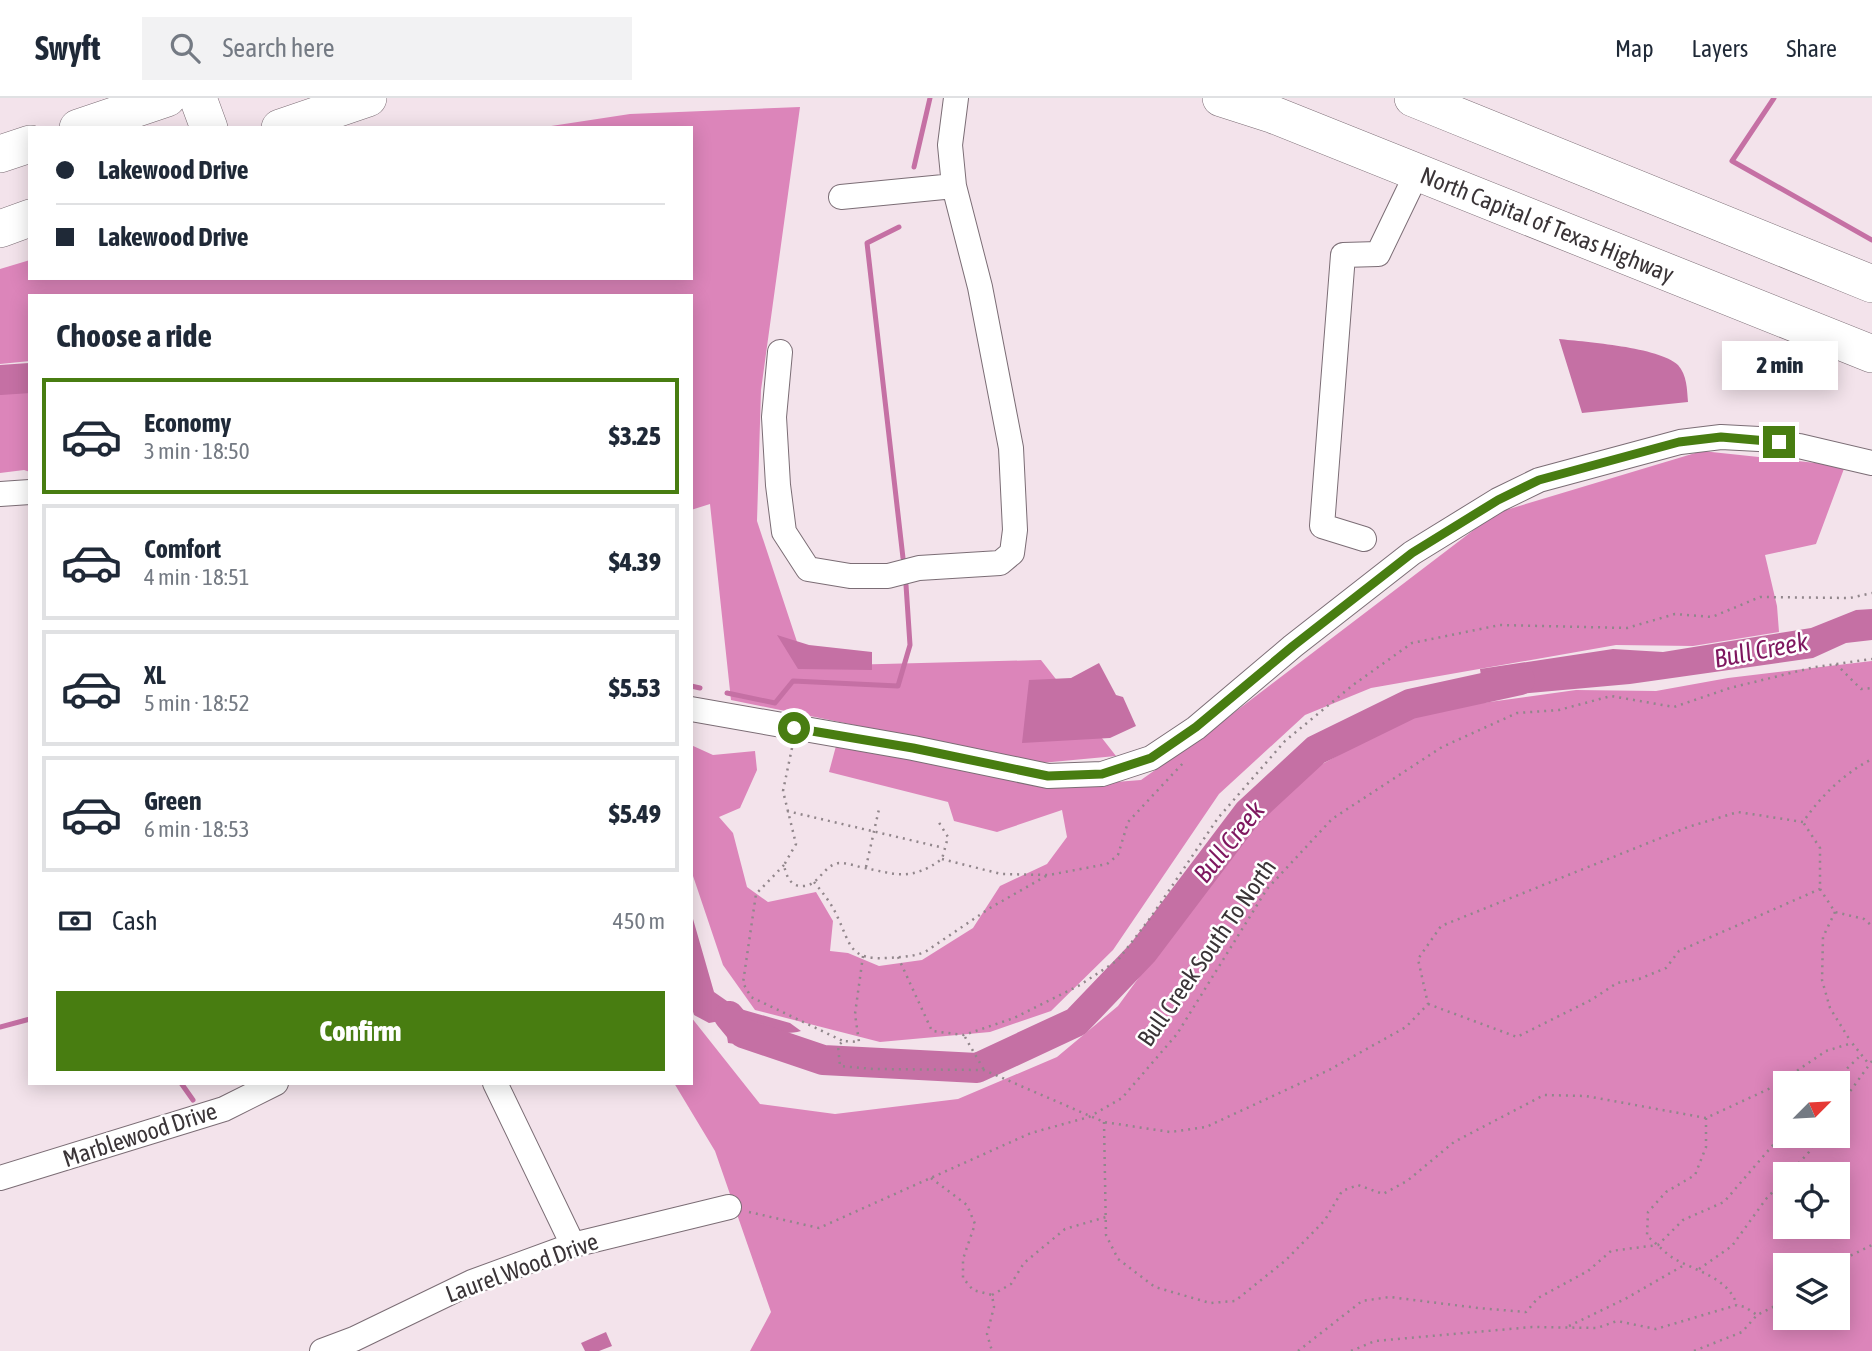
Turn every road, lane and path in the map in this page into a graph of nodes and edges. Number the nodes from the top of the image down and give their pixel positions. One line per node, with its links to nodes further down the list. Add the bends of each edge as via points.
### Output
1 (167, 98): 7 (highway)
2 (198, 98): 8 (highway)
3 (369, 98): 9 (highway)
4 (956, 98): 13 (street, via 950,145)
5 (1221, 98): 12 (highway, North Capital of Texas Highway)
6 (1413, 98): 17 (highway)
7 (84, 126)
8 (208, 126)
9 (286, 126)
10 (28, 145): 11 (highway)
11 (0, 154)
12 (1417, 173): 19 (highway, North Capital of Texas Highway); 23 (street, via 1378,254 1343,255 1322,526)
13 (954, 186): 14 (street); 18 (street, via 980,287 1011,448 1012,553 1000,563 919,568 888,576 808,569 784,532 774,417)
14 (841, 197)
15 (28, 219): 16 (highway)
16 (0, 229)
17 (1872, 284)
18 (780, 352)
19 (1872, 354)
20 (1872, 463): 30 (street, via 1759,439 1721,437 1679,442 1539,480 1412,553)
21 (28, 492): 22 (street)
22 (0, 494)
23 (1364, 538)
24 (1872, 593): 49 (path, via 1850,598 1760,597 1712,617 1675,614 1627,628 1500,625 1412,643 1285,741 1218,817 1118,960 1014,1018)
25 (1872, 659): 26 (path, Bull Creek South To North)
26 (1836, 664): 27 (path, via 1861,689); 59 (path, Bull Creek South To North, via 1730,688 1674,707 1611,696 1559,710 1517,713 1442,747 1332,819 1267,890 1177,1034 1122,1098)
27 (1872, 688)
28 (693, 709): 29 (street)
29 (794, 728): 30 (street, via 1048,776 1102,774 1151,758); 33 (path, via 783,791)
30 (1191, 731): 41 (path, via 1190,755 1128,822 1118,855 1107,864)
31 (1872, 759): 35 (path, via 1844,776)
32 (879, 809): 36 (path)
33 (787, 811): 36 (path); 39 (path, via 796,844)
34 (938, 821): 37 (path, via 948,837)
35 (1803, 822): 43 (path, via 1820,848); 48 (path, via 1738,812 1688,827 1441,926 1418,959)
36 (873, 832): 37 (path); 40 (path)
37 (945, 848): 38 (path)
38 (942, 859): 40 (path, via 909,874); 41 (path, via 1001,874)
39 (784, 865): 42 (path, via 790,881 803,886); 50 (path, via 756,894 743,983 751,997)
40 (866, 868): 42 (path, via 840,863)
41 (1049, 875): 47 (path, via 925,952)
42 (814, 882): 46 (path, via 829,900 846,941)
43 (1820, 889): 44 (path); 48 (path, via 1679,951 1666,968 1617,983 1517,1037)
44 (1835, 912): 45 (path, via 1864,919); 51 (path, via 1823,937 1822,981 1830,1008)
45 (1872, 926)
46 (863, 956): 47 (path); 50 (path, via 855,1014 859,1042)
47 (898, 957): 49 (path, via 932,1031)
48 (1428, 1004): 61 (path, via 1406,1027 1329,1070 1206,1127 1170,1132)
49 (964, 1035): 54 (path)
50 (843, 1041): 54 (path, via 838,1046 840,1066)
51 (1852, 1043): 52 (path); 60 (path, via 1826,1051 1773,1087)
52 (1861, 1055): 53 (path); 55 (path)
53 (1870, 1062): 58 (path)
54 (984, 1070): 59 (path)
55 (1844, 1071)
56 (272, 1085): 65 (street, Marblewood Drive, via 224,1109)
57 (496, 1085): 70 (street)
58 (1850, 1091)
59 (1089, 1117): 61 (path); 66 (path, Bull Creek South To North, via 1031,1133)
60 (1706, 1118): 69 (path, via 1586,1096 1544,1096 1454,1142 1407,1181 1383,1194 1357,1185 1342,1191 1325,1220 1286,1260 1235,1301 1210,1303 1155,1287 1118,1259 1106,1235); 71 (path, via 1706,1147 1695,1175 1666,1192 1648,1212 1647,1236)
61 (1104, 1122): 69 (path)
62 (1773, 1145): 71 (path, via 1724,1202 1683,1220)
63 (1812, 1148): 64 (path)
64 (1800, 1162)
65 (0, 1178)
66 (931, 1178): 68 (path, Bull Creek South To North, via 819,1228); 76 (path, via 967,1205 975,1224 962,1278 973,1290)
67 (1773, 1192): 75 (path, via 1732,1246)
68 (729, 1207): 70 (street, Laurel Wood Drive)
69 (1106, 1217): 76 (path, via 1065,1229 1024,1263 1012,1284)
70 (573, 1245): 81 (street, Laurel Wood Drive, via 472,1282)
71 (1657, 1245): 74 (path); 83 (path, via 1611,1251 1588,1271 1538,1298 1526,1312 1390,1297 1362,1301)
72 (1872, 1245): 73 (path)
73 (1850, 1256)
74 (1686, 1264): 75 (path); 80 (path)
75 (1698, 1269): 77 (path, via 1712,1275 1735,1297)
76 (992, 1295): 82 (path, via 994,1307 986,1334)
77 (1737, 1305): 79 (path); 80 (path, via 1656,1329 1618,1321 1597,1328)
78 (1773, 1307): 79 (path)
79 (1757, 1315): 85 (path, via 1742,1332)
80 (1567, 1327): 84 (path, via 1375,1341)
81 (322, 1351)
82 (992, 1351)
83 (1298, 1351)
84 (1351, 1351)
85 (1694, 1351)

